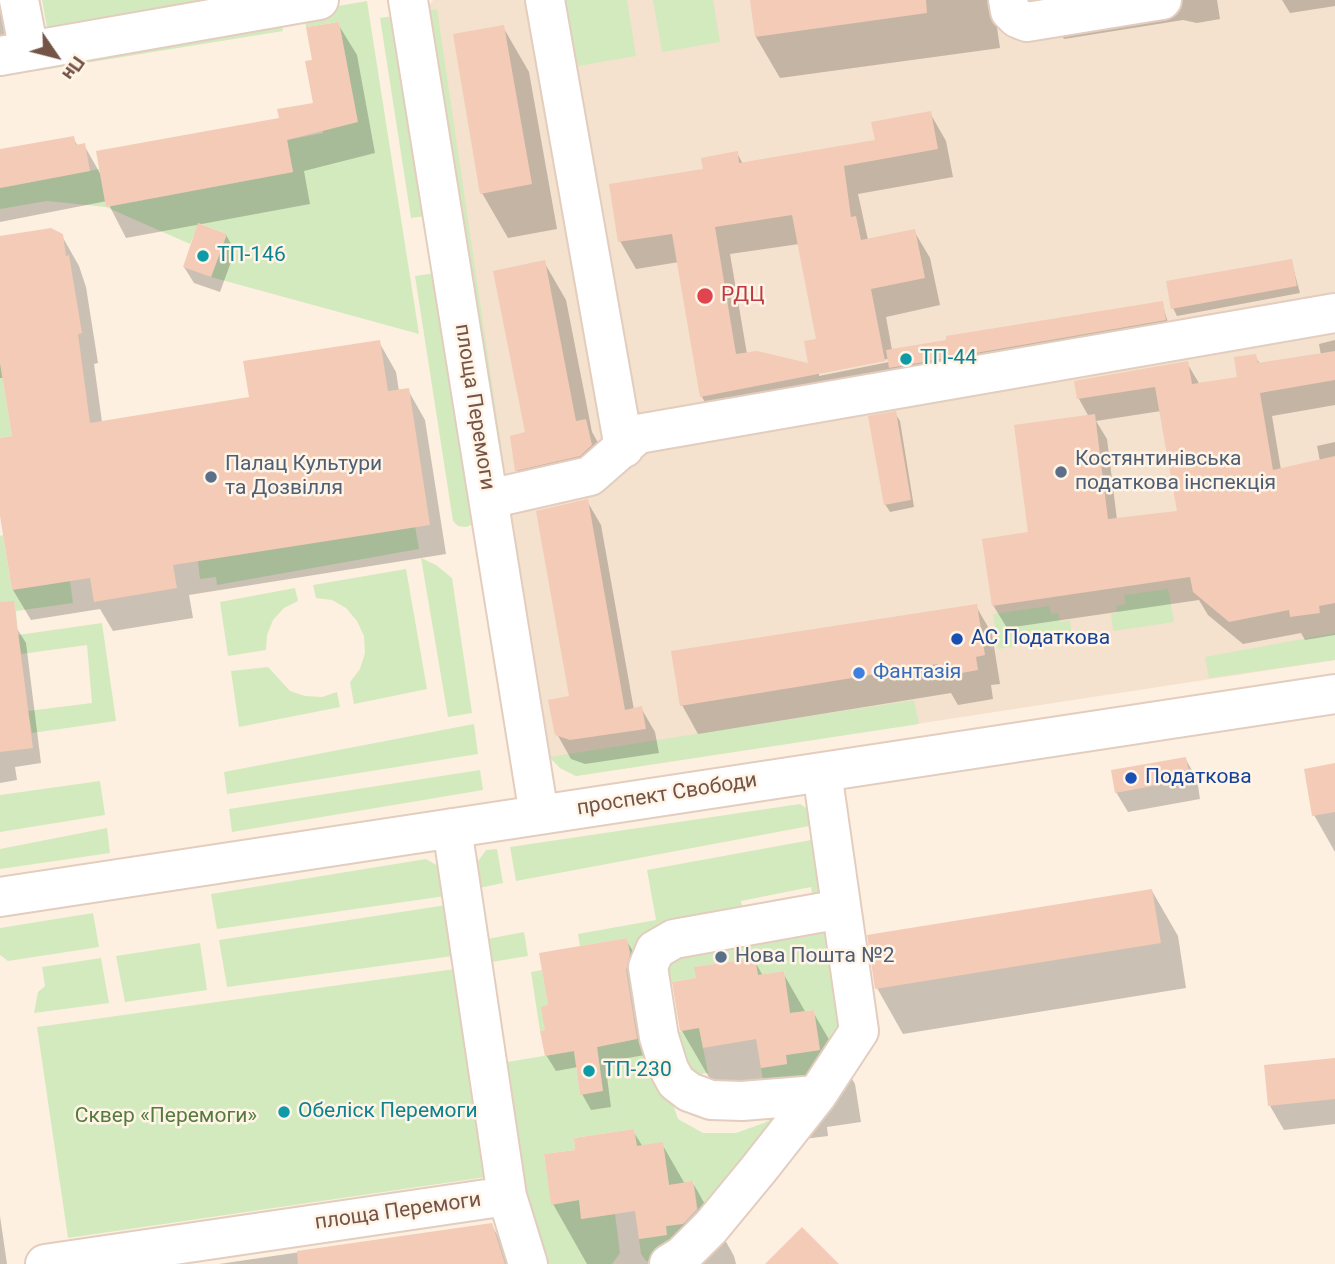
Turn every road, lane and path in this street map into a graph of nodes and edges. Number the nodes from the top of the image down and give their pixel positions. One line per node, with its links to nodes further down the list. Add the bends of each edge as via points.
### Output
1 (19, 0): 7 (street)
2 (319, 0): 7 (street)
3 (408, 0): 10 (street, площа Перемоги)
4 (545, 0): 9 (street)
5 (1008, 0): 6 (street, via 1010,11 1027,22)
6 (1162, 0)
7 (14, 53)
8 (1335, 313): 9 (street, via 638,434)
9 (624, 448): 10 (street, via 590,476)
10 (489, 499): 13 (street, площа Перемоги)
11 (1335, 694): 12 (street, проспект Свободи)
12 (822, 772): 13 (street, проспект Свободи); 16 (street)
13 (539, 815): 14 (street, проспект Свободи)
14 (452, 828): 15 (street, проспект Свободи); 18 (street, площа Перемоги)
15 (0, 897)
16 (841, 909): 17 (street, via 859,1031); 17 (street, via 674,939 655,950 648,967 669,1069 689,1092 711,1100 742,1101)
17 (817, 1095): 21 (street, via 711,1227)
18 (507, 1196): 19 (street, площа Перемоги); 20 (street)
19 (45, 1264)
20 (528, 1264)
21 (668, 1264)

